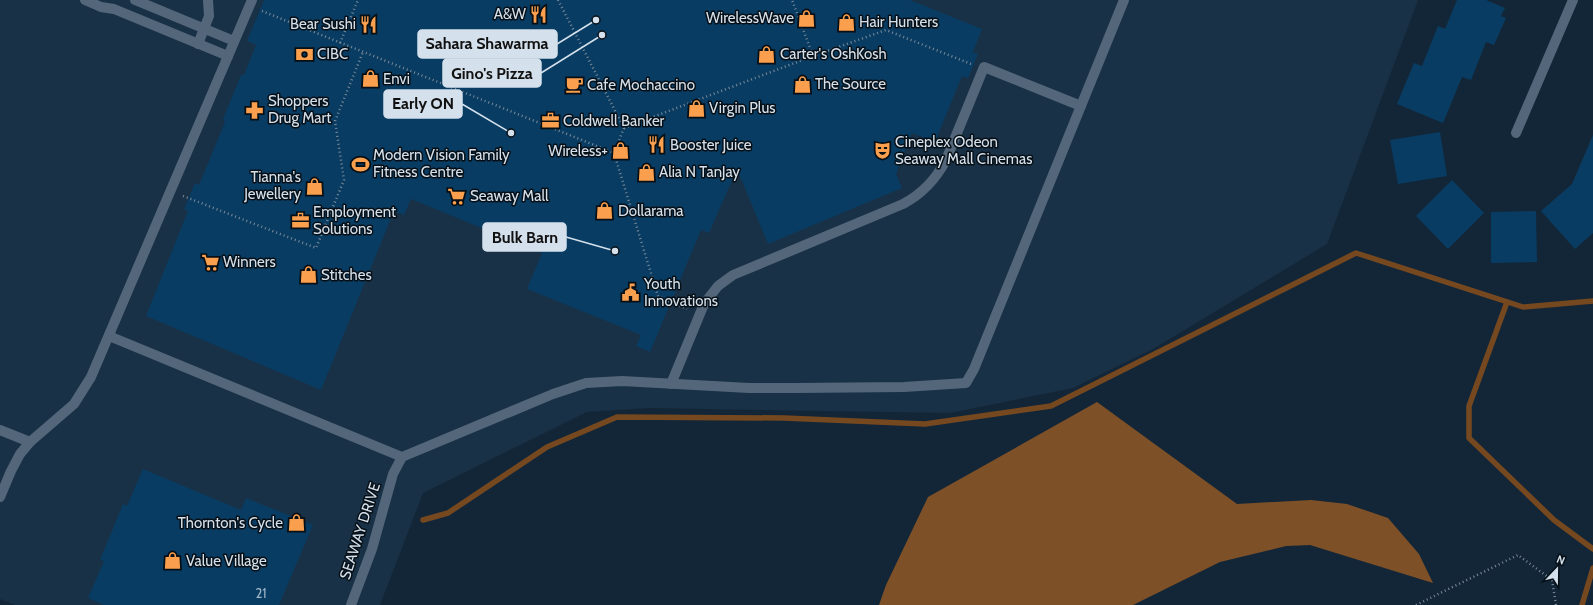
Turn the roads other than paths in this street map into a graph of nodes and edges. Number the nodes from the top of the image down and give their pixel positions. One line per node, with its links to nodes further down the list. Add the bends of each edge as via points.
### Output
1 (85, 0): 9 (street)
2 (208, 0): 7 (street, via 209,16)
3 (1124, 0): 11 (street)
4 (1573, 0): 12 (street)
5 (141, 1): 7 (street)
6 (250, 3): 8 (street)
7 (205, 29): 8 (street); 9 (street)
8 (234, 41): 10 (street)
9 (198, 44): 10 (street)
10 (228, 56): 13 (street)
11 (1081, 106): 14 (street, via 984,67 946,160 934,180 903,204 733,275 718,286 710,294 699,315); 14 (street, via 966,384 749,388)
12 (1516, 133)
13 (109, 336): 16 (street, via 91,377 74,404); 17 (street)
14 (671, 384): 17 (street, via 622,381 586,383 552,394)
15 (0, 430): 16 (street)
16 (30, 442): 18 (street, via 15,462)
17 (402, 457): 19 (street, SEAWAY DRIVE, via 393,474 372,549)
18 (0, 497)
19 (351, 605)

